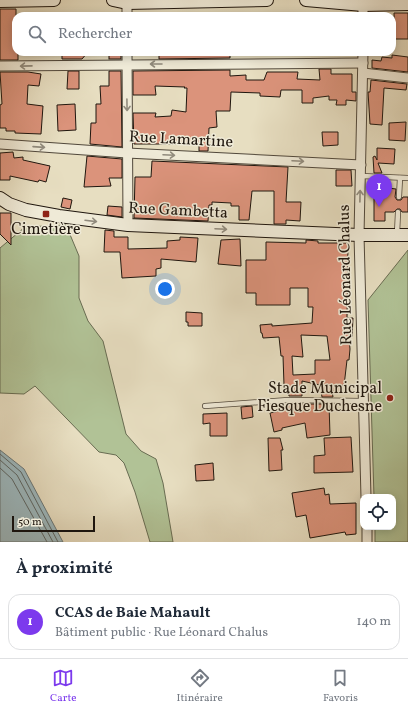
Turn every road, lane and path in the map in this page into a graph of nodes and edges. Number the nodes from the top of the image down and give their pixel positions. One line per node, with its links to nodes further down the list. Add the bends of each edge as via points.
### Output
1 (22, 0): 2 (street); 6 (street)
2 (54, 0)
3 (113, 0): 7 (street)
4 (267, 0): 7 (street)
5 (306, 0): 9 (street)
6 (0, 1)
7 (127, 3): 10 (street)
8 (408, 4): 9 (street)
9 (363, 10)
10 (127, 12)
11 (127, 56): 14 (street)
12 (363, 56): 13 (street, Rue Léonard Chalus)
13 (363, 63): 14 (street, one-way to 14); 16 (street, Rue Léonard Chalus)
14 (127, 64): 15 (street, one-way to 15); 19 (street, one-way to 19)
15 (0, 66)
16 (363, 73): 17 (street); 20 (street, Rue Léonard Chalus)
17 (408, 78)
18 (0, 144): 19 (street, Rue Lamartine, one-way to 19)
19 (127, 153): 20 (street, Rue Lamartine, one-way to 20); 27 (street)
20 (361, 165): 21 (street, Rue Léonard Chalus)
21 (361, 176): 22 (lane); 28 (street, Rue Léonard Chalus, one-way to 21)
22 (400, 178): 23 (lane); 24 (lane)
23 (408, 178)
24 (399, 197)
25 (0, 198): 27 (street, Rue Gambetta, one-way to 27, via 26,210)
26 (398, 212): 29 (lane)
27 (128, 225): 28 (street, Rue Gambetta, one-way to 28)
28 (359, 235): 29 (street, Rue Gambetta); 30 (street, Rue Léonard Chalus)
29 (403, 235)
30 (364, 401): 31 (lane, via 288,400); 32 (street, Rue Léonard Chalus)
31 (205, 406)
32 (366, 494)
33 (367, 530): 34 (street)
34 (367, 542)

